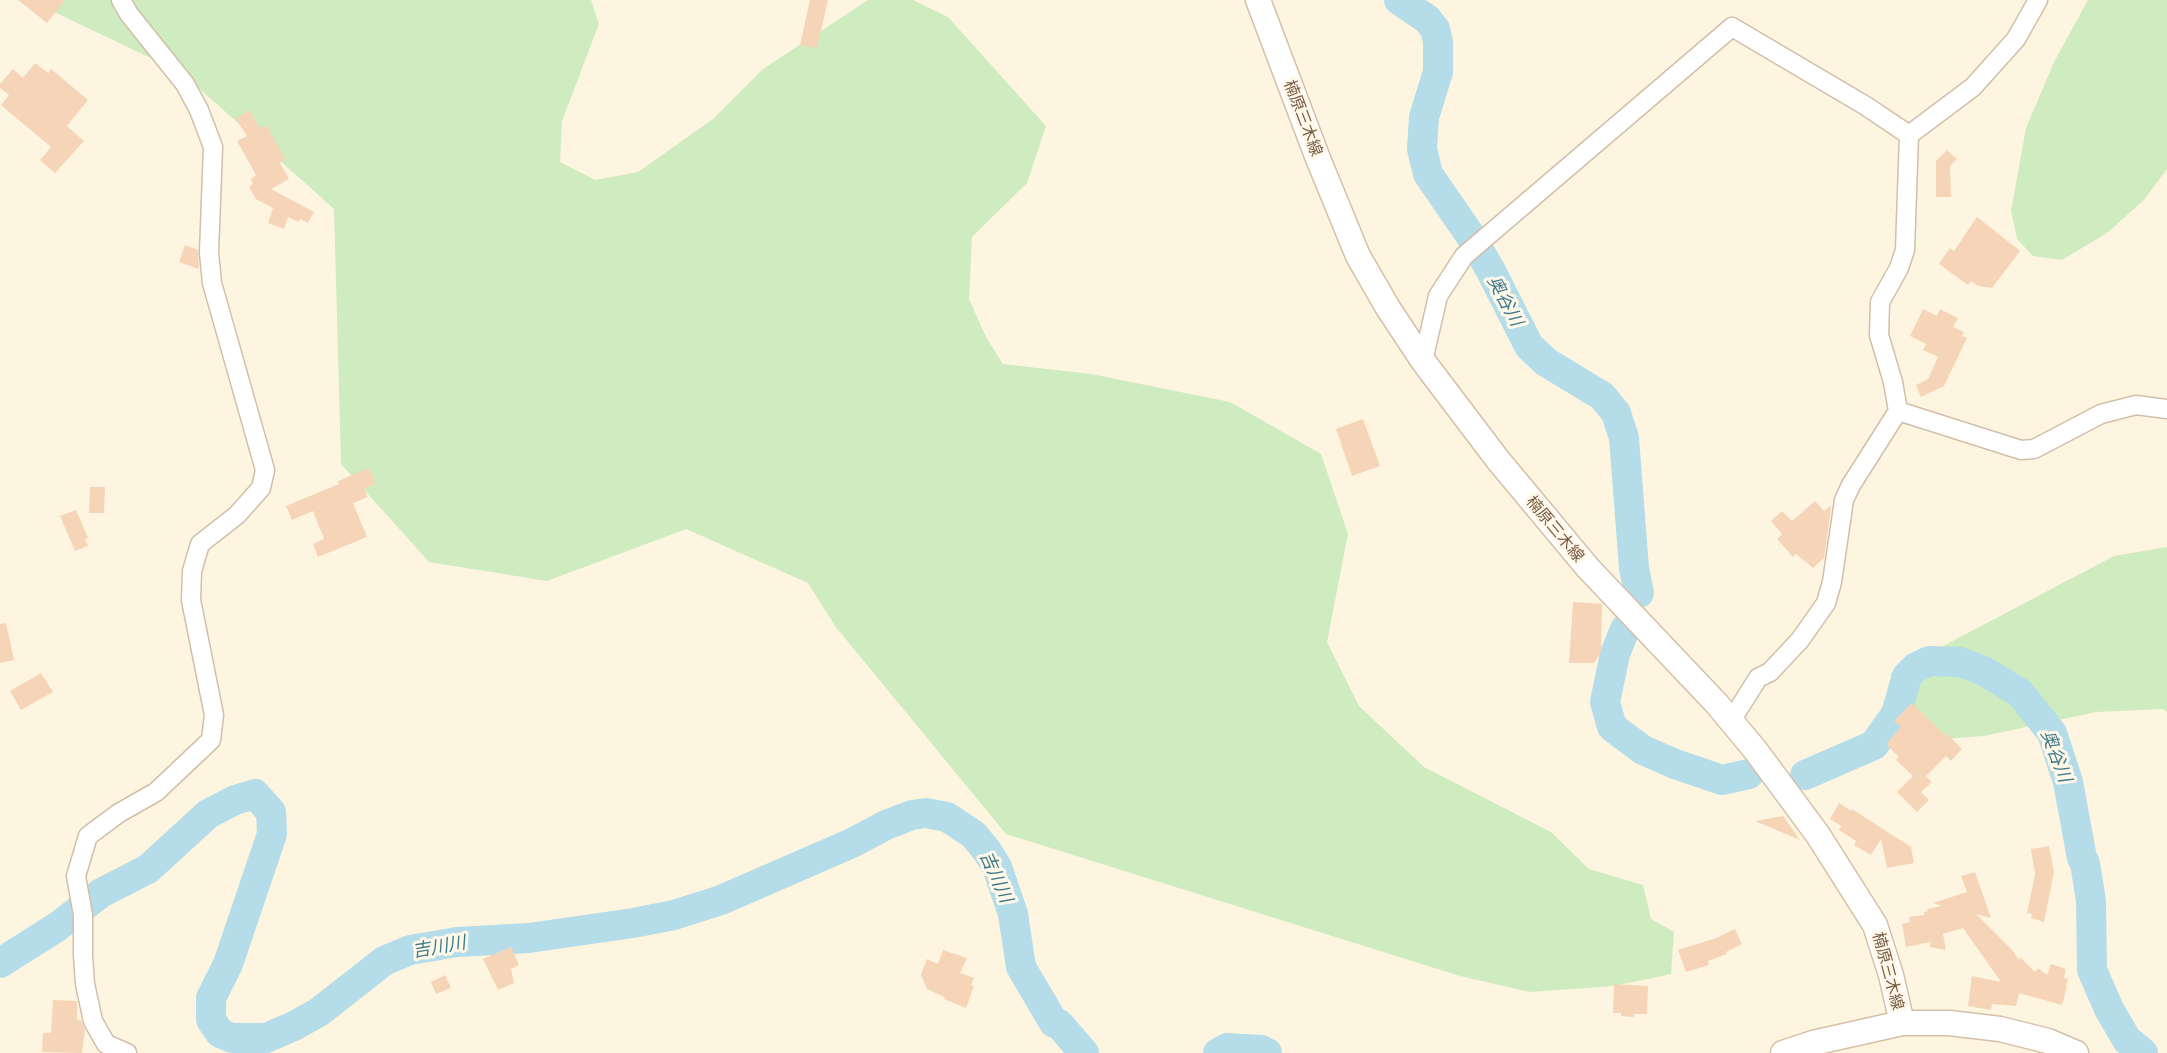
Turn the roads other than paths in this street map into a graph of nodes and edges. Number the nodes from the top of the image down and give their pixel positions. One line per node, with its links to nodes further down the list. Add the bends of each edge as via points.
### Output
1 (121, 0): 10 (street, via 185,84 213,147 209,253 212,283 265,470 261,488 237,515 200,544 192,571 191,600 214,715 211,740 156,792 88,836 76,876 83,915 85,984 93,1021 106,1044)
2 (1258, 0): 5 (main road, 楠原三木線, via 1358,256)
3 (2038, 0): 4 (street, via 2016,39 1973,87)
4 (1909, 135): 5 (street, via 1732,27 1464,256 1438,296); 7 (street, via 1905,250 1880,302 1879,334)
5 (1423, 361): 8 (main road, 楠原三木線, via 1498,460 1588,568)
6 (2167, 409): 7 (street, via 2136,405 2101,414 2034,449 2021,450)
7 (1898, 411): 8 (street, via 1844,500 1826,603 1800,640 1770,672 1758,678)
8 (1731, 722): 9 (main road, 楠原三木線, via 1818,835 1875,925)
9 (1902, 1023): 11 (main road); 12 (main road, via 2000,1029 2048,1041)
10 (128, 1053)
11 (1783, 1053)
12 (2076, 1053)

